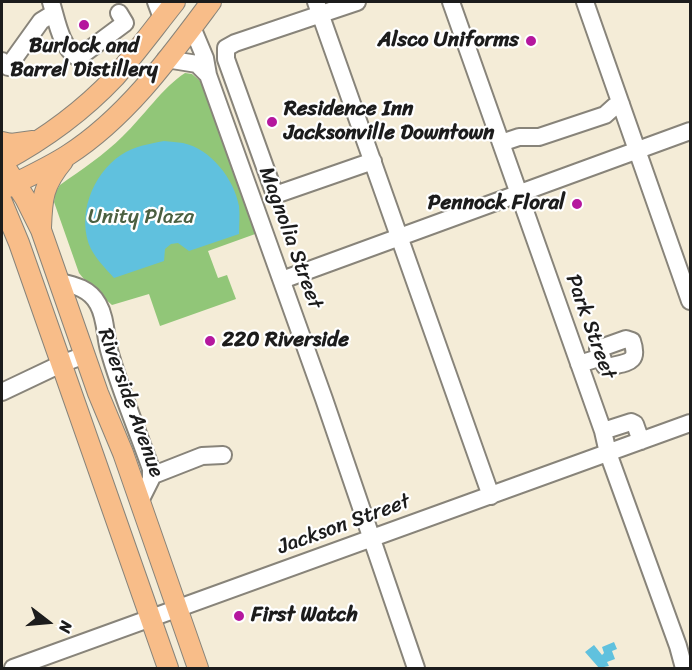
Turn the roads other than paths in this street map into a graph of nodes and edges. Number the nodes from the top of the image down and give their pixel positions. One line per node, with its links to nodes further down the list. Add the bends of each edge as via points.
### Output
1 (175, 2): 8 (main road)
2 (211, 2): 10 (main road)
3 (357, 2): 7 (street)
4 (451, 2): 18 (street, Park Street)
5 (585, 2): 14 (street)
6 (52, 7): 9 (street, via 66,47 78,58 124,23); 12 (street, via 8,67)
7 (318, 8): 21 (street); 21 (street, via 226,48 232,80 275,195)
8 (159, 10): 16 (main road, via 126,63 99,93)
9 (118, 13)
10 (192, 27): 11 (main road); 13 (street, Magnolia Street)
11 (166, 59): 13 (street, via 196,64); 20 (main road, via 117,116)
12 (2, 61)
13 (208, 75): 28 (street, Magnolia Street)
14 (621, 104): 18 (street, via 605,115 539,137 519,136); 19 (street)
15 (690, 131): 19 (street)
16 (38, 140): 17 (main road); 22 (main road)
17 (2, 142)
18 (501, 143): 24 (street, Park Street)
19 (637, 150): 24 (street); 30 (street)
20 (69, 155): 23 (main road); 26 (main road, via 46,185)
21 (373, 161): 27 (street)
22 (2, 162): 23 (main road, Riverside Avenue)
23 (9, 187): 26 (main road, Riverside Avenue)
24 (519, 194): 27 (street); 34 (street, Park Street)
25 (2, 202): 33 (main road)
26 (41, 230): 29 (main road, Riverside Avenue)
27 (400, 238): 28 (street); 42 (street)
28 (282, 280): 44 (street, Magnolia Street)
29 (59, 282): 31 (main road, Riverside Avenue); 41 (street, via 88,292 98,303 108,348)
30 (690, 301)
31 (85, 355): 33 (street); 43 (main road, Riverside Avenue)
32 (602, 357): 34 (street)
33 (61, 364): 35 (street); 46 (main road)
34 (579, 364): 37 (street, Park Street)
35 (2, 392)
36 (690, 423): 38 (street, Jackson Street)
37 (603, 431): 38 (street, via 631,422); 39 (street, Park Street)
38 (641, 441): 39 (street, Jackson Street)
39 (608, 453): 42 (street, Jackson Street); 51 (street, Park Street)
40 (223, 455): 41 (street, via 202,456)
41 (151, 476): 43 (street)
42 (491, 496): 44 (street, Jackson Street)
43 (140, 501): 45 (main road, Riverside Avenue)
44 (371, 539): 45 (street, Jackson Street); 50 (street, Magnolia Street)
45 (178, 608): 46 (street, Jackson Street); 49 (main road, Riverside Avenue)
46 (152, 618): 47 (street, Jackson Street); 48 (main road)
47 (13, 669)
48 (168, 669)
49 (198, 669)
50 (416, 669)
51 (684, 669)

